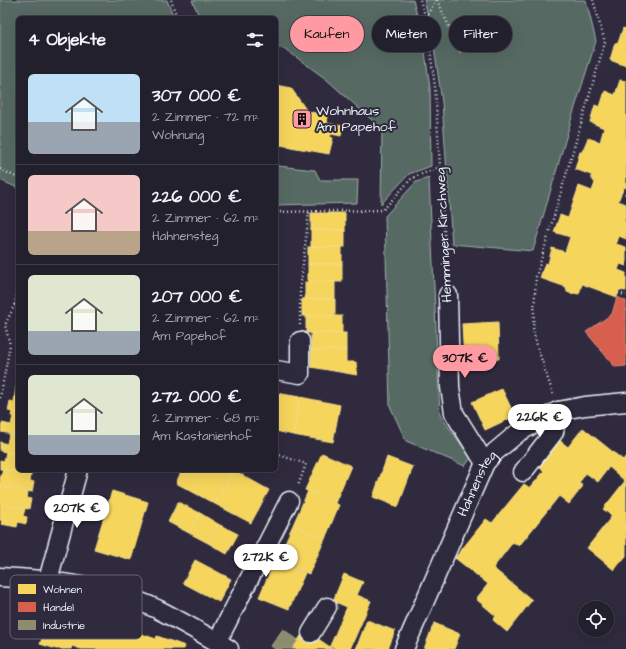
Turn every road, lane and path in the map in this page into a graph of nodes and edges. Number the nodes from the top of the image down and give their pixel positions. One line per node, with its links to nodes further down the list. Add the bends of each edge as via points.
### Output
1 (171, 0): 5 (path)
2 (420, 0): 6 (path, Hemminger Kirchweg)
3 (437, 0): 7 (path); 9 (path)
4 (593, 0): 25 (path, via 605,42 536,277 533,330)
5 (177, 16)
6 (425, 16)
7 (427, 16)
8 (430, 52): 10 (path, Hemminger Kirchweg)
9 (461, 53)
10 (440, 167): 15 (path, via 412,178 383,210); 18 (path, Hemminger Kirchweg)
11 (0, 169): 12 (path)
12 (16, 177)
13 (621, 192): 14 (path)
14 (626, 194)
15 (309, 211): 16 (path); 21 (path, via 300,291)
16 (278, 212)
17 (618, 293): 19 (path)
18 (448, 295): 27 (street, Hemminger Kirchweg, via 450,387 454,412)
19 (626, 295)
20 (16, 307): 23 (path, via 5,325 10,345)
21 (300, 342): 22 (street, via 300,374)
22 (278, 370)
23 (0, 398)
24 (626, 402): 25 (street, Hahnensteg, via 585,406)
25 (558, 412): 27 (street, Hahnensteg, via 519,432); 29 (street, via 554,432)
26 (278, 455): 30 (path, via 306,464 299,485 293,489)
27 (485, 463): 38 (street, Hahnensteg)
28 (77, 472): 31 (street)
29 (522, 472)
30 (289, 501): 37 (street)
31 (49, 575)
32 (0, 577): 33 (street)
33 (10, 578)
34 (142, 603): 37 (street)
35 (327, 607): 36 (street)
36 (311, 633)
37 (223, 645)
38 (404, 649)

